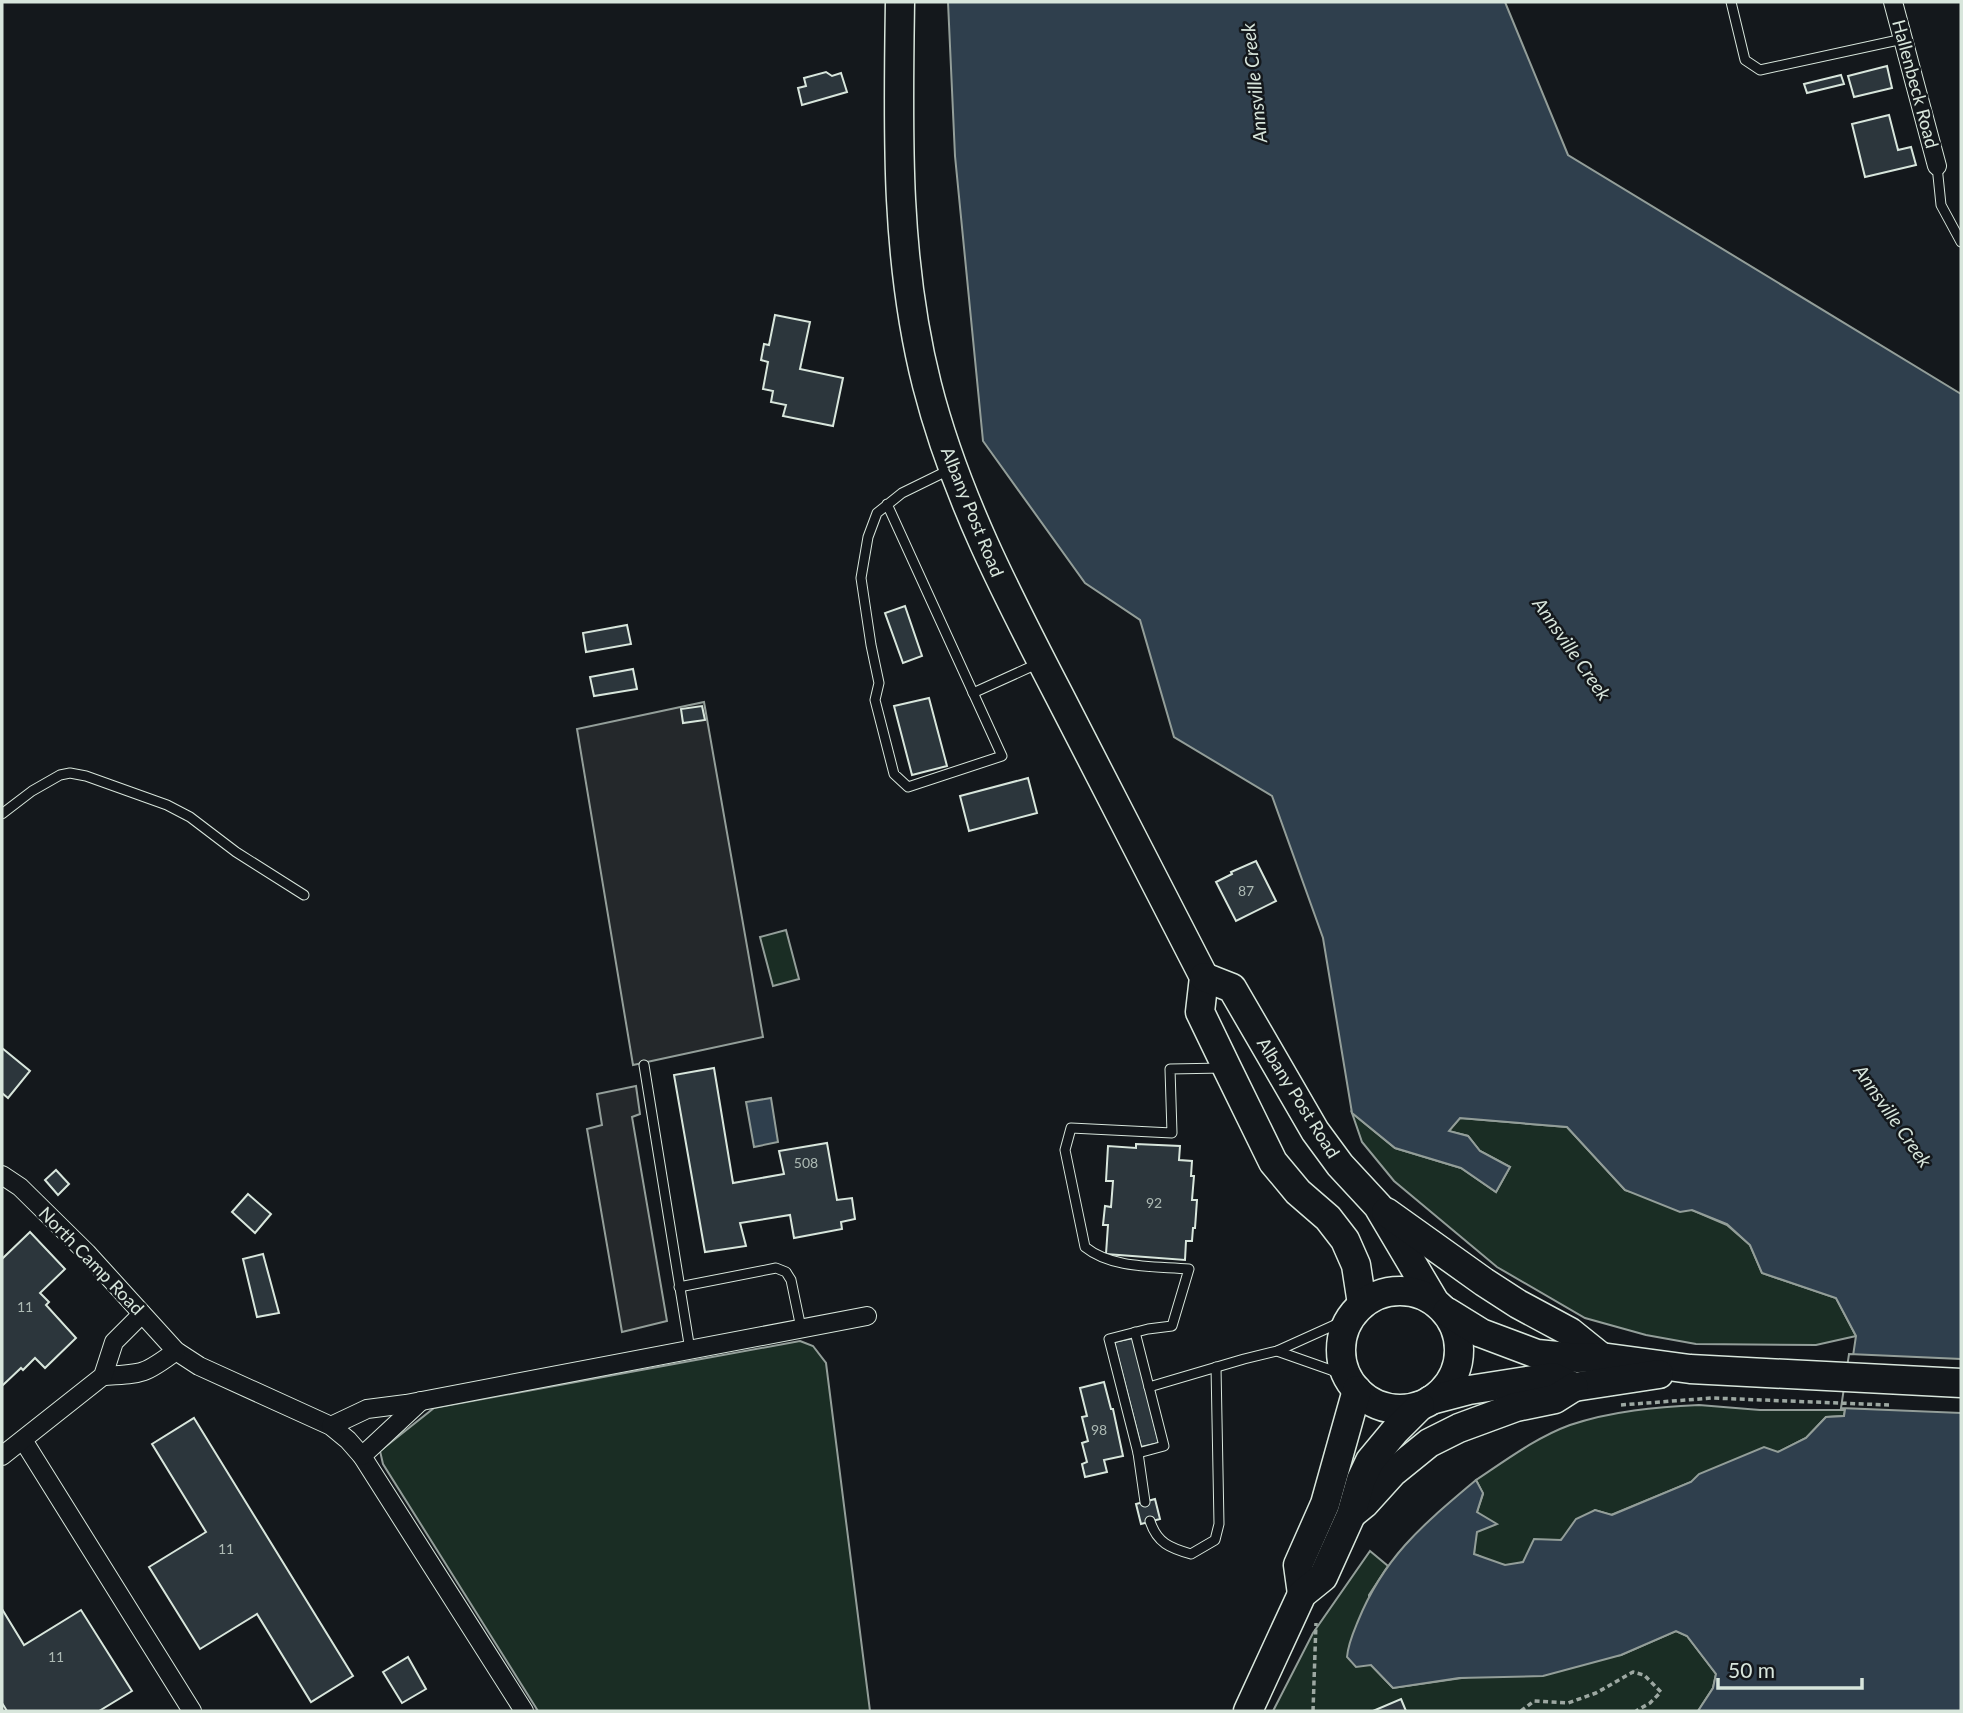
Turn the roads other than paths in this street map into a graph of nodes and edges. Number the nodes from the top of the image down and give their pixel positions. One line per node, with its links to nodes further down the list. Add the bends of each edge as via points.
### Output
1 (900, 2): 7 (highway, Albany Post Road, via 899,162 907,280 927,385)
2 (1731, 2): 4 (lane, via 1745,60 1760,70)
3 (1894, 2): 4 (street, Hallenbeck Road)
4 (1903, 39): 5 (street, Hallenbeck Road)
5 (1937, 166): 6 (lane, via 1941,205)
6 (1961, 242)
7 (953, 468): 8 (lane); 9 (highway, Albany Post Road, via 984,547)
8 (887, 504): 10 (lane); 10 (lane, via 877,513 861,578 879,682 875,700 894,775 908,787 1002,756)
9 (1042, 662): 10 (lane); 13 (highway, Albany Post Road)
10 (973, 693)
11 (2, 814): 12 (lane, via 60,775 86,776 190,817)
12 (304, 895)
13 (1204, 977): 15 (highway, via 1200,1012); 17 (highway, Albany Post Road, via 1232,988 1315,1131)
14 (644, 1065): 18 (lane)
15 (1227, 1068): 20 (highway, via 1273,1162 1345,1240 1356,1265); 24 (lane, via 1170,1069 1172,1133 1071,1128 1065,1150 1085,1247 1114,1261 1189,1269 1172,1326)
16 (2, 1175): 21 (street, North Camp Road, via 87,1253)
17 (1378, 1206): 19 (highway, Albany Post Road); 28 (highway, via 1474,1276 1570,1332)
18 (679, 1287): 23 (lane, via 776,1268 791,1280); 25 (lane)
19 (1440, 1305): 20 (highway, via 1415,1292 1396,1291 1378,1295); 28 (highway, via 1481,1333 1537,1354); 37 (highway, via 1455,1329 1456,1369 1446,1387)
20 (1356, 1311): 27 (lane); 33 (highway, via 1343,1335 1341,1354)
21 (142, 1314): 26 (street, North Camp Road); 30 (street, via 114,1342)
22 (867, 1316): 23 (street)
23 (801, 1328): 25 (street)
24 (1135, 1332): 34 (lane); 40 (lane, via 1109,1339)
25 (690, 1350): 36 (street)
26 (176, 1351): 30 (street, via 141,1374); 38 (street, North Camp Road)
27 (1277, 1351): 29 (lane); 33 (lane, via 1331,1370)
28 (1601, 1357): 31 (highway)
29 (1216, 1367): 34 (lane); 45 (lane, via 1219,1524 1215,1539 1191,1554 1158,1539)
30 (103, 1376): 39 (street)
31 (1705, 1379): 32 (highway); 35 (highway)
32 (1961, 1383)
33 (1352, 1384): 37 (highway, via 1391,1410); 46 (highway, via 1325,1504 1298,1565)
34 (1149, 1387): 40 (lane, via 1164,1446)
35 (1574, 1387): 37 (highway, via 1553,1377 1469,1390); 44 (highway, via 1555,1399 1516,1407 1429,1443)
36 (421, 1401): 38 (street, via 367,1409); 42 (street)
37 (1425, 1403): 44 (highway, via 1370,1461)
38 (331, 1426): 42 (street, North Camp Road)
39 (23, 1440): 41 (street); 47 (street)
40 (1138, 1452): 43 (lane)
41 (2, 1456)
42 (362, 1456): 48 (street, North Camp Road)
43 (1145, 1502)
44 (1351, 1515): 46 (highway, via 1323,1577)
45 (1150, 1521)
46 (1302, 1594): 49 (highway)
47 (192, 1711)
48 (524, 1711)
49 (1248, 1711)

